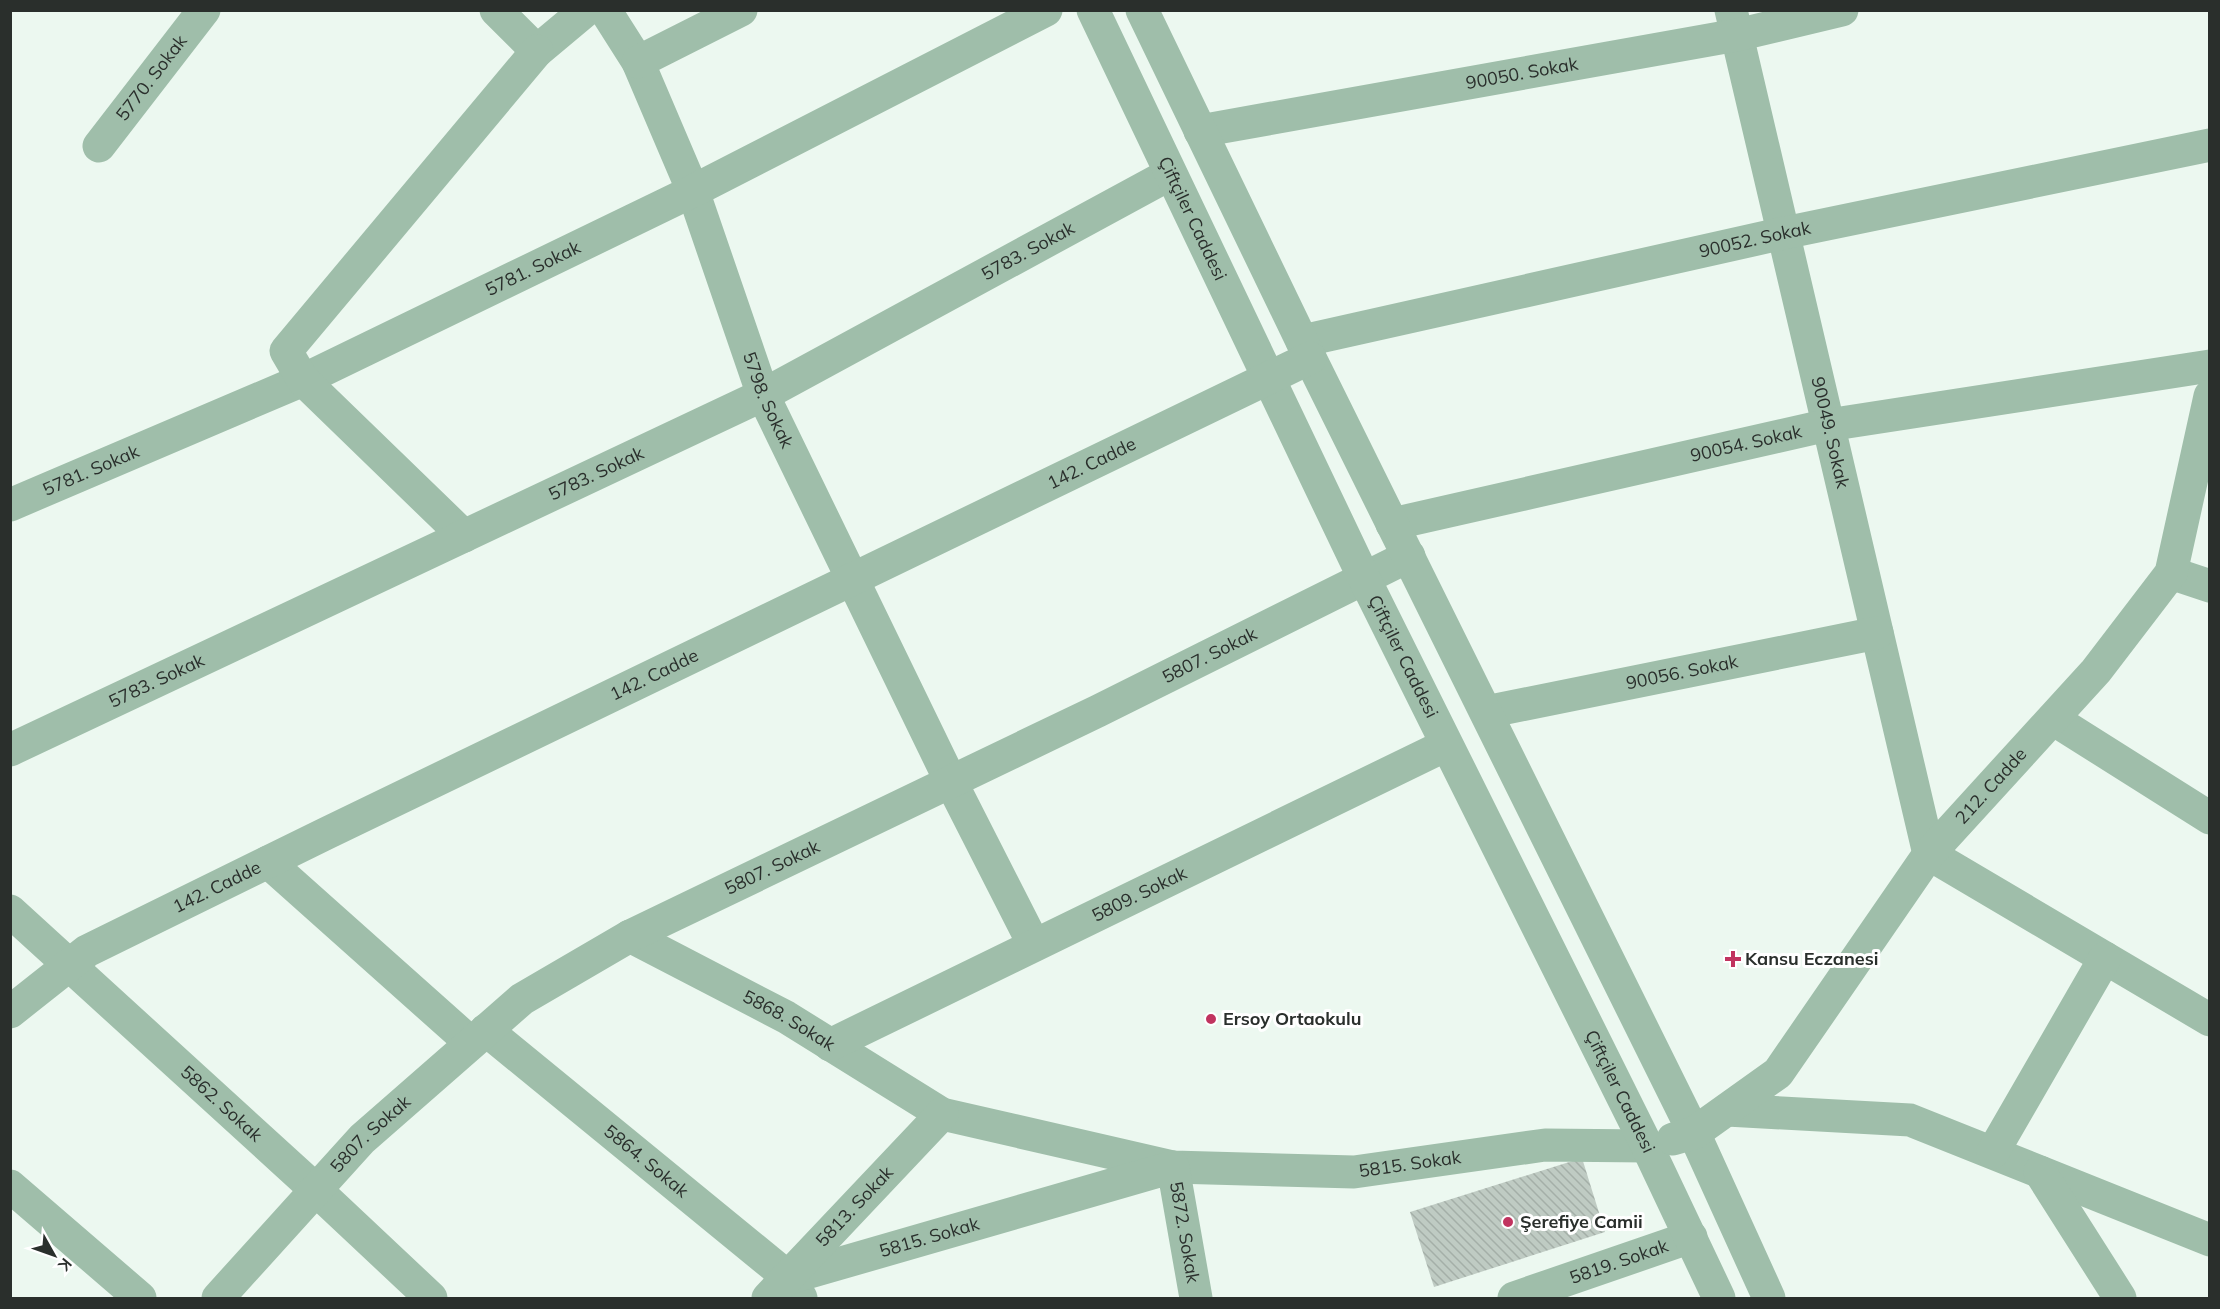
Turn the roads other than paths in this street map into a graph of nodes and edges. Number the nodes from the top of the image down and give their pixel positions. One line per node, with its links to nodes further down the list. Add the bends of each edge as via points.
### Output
1 (204, 10): 15 (street, 5770. Sokak)
2 (496, 10): 11 (street)
3 (586, 10): 11 (street)
4 (604, 10): 12 (street, 5798. Sokak)
5 (741, 10): 12 (street)
6 (1046, 10): 17 (street, 5781. Sokak)
7 (1092, 10): 16 (street, Çiftçiler Caddesi)
8 (1142, 10): 13 (street)
9 (1842, 10): 10 (street, 90050. Sokak)
10 (1734, 23): 13 (street, 90050. Sokak); 18 (street, 90049. Sokak)
11 (537, 51): 22 (street, via 286,351)
12 (638, 62): 17 (street, 5798. Sokak)
13 (1200, 131): 19 (street)
14 (2210, 145): 18 (street, 90052. Sokak)
15 (99, 146)
16 (1170, 174): 21 (street, Çiftçiler Caddesi); 23 (street, 5783. Sokak)
17 (693, 190): 22 (street, 5781. Sokak); 23 (street, 5798. Sokak)
18 (1784, 232): 19 (street, 90052. Sokak); 25 (street, 90049. Sokak)
19 (1306, 349): 21 (street, 142. Cadde); 27 (street)
20 (2210, 366): 25 (street, 90054. Sokak)
21 (1267, 378): 31 (street, Çiftçiler Caddesi); 32 (street, 142. Cadde)
22 (303, 380): 26 (street, 5781. Sokak); 28 (street)
23 (763, 395): 28 (street, 5783. Sokak); 32 (street, 5798. Sokak)
24 (2210, 396): 30 (street, 212. Cadde)
25 (1828, 425): 27 (street, 90054. Sokak); 34 (street, 90049. Sokak)
26 (10, 505)
27 (1392, 524): 29 (street)
28 (464, 536): 38 (street, 5783. Sokak)
29 (1408, 556): 31 (street, 5807. Sokak); 35 (street)
30 (2171, 573): 33 (street); 36 (street, 212. Cadde, via 2096,671)
31 (1364, 578): 37 (street, Çiftçiler Caddesi); 39 (street, 5807. Sokak)
32 (854, 579): 39 (street, 5798. Sokak); 42 (street, 142. Cadde)
33 (2210, 586)
34 (1877, 633): 35 (street, 90056. Sokak); 41 (street, 90049. Sokak)
35 (1486, 712): 54 (street)
36 (2053, 718): 40 (street); 41 (street, 212. Cadde)
37 (1446, 745): 45 (street, 5809. Sokak); 55 (street, Çiftçiler Caddesi)
38 (10, 750)
39 (951, 782): 44 (street, 5807. Sokak); 45 (street, 5798. Sokak)
40 (2210, 818)
41 (1929, 854): 46 (street); 52 (street, 212. Cadde, via 1778,1073)
42 (268, 862): 47 (street, 142. Cadde, via 87,951); 50 (street, 5864. Sokak)
43 (10, 911): 47 (street, 5862. Sokak)
44 (630, 936): 50 (street, 5807. Sokak, via 522,999); 51 (street, 5868. Sokak, via 786,1017)
45 (1034, 945): 51 (street, 5809. Sokak)
46 (2105, 958): 49 (street); 56 (street)
47 (70, 965): 48 (street, 142. Cadde); 60 (street, 5862. Sokak)
48 (10, 1012)
49 (2210, 1020)
50 (478, 1036): 60 (street, 5807. Sokak, via 362,1139); 63 (street, 5864. Sokak)
51 (830, 1045): 53 (street, 5868. Sokak)
52 (1727, 1110): 54 (street, 212. Cadde); 56 (street, via 1910,1120)
53 (942, 1114): 57 (street, 5815. Sokak); 63 (street, 5813. Sokak)
54 (1694, 1133): 55 (street, 5815. Sokak); 70 (street)
55 (1647, 1146): 57 (street, 5815. Sokak, via 1545,1145 1354,1172); 61 (street, Çiftçiler Caddesi)
56 (1993, 1152): 58 (street)
57 (1173, 1167): 63 (street, 5815. Sokak); 67 (street, 5872. Sokak)
58 (2040, 1172): 62 (street); 71 (street)
59 (10, 1186): 64 (street)
60 (316, 1190): 65 (street, 5807. Sokak); 66 (street, 5862. Sokak)
61 (1691, 1237): 68 (street, 5819. Sokak); 69 (street, Çiftçiler Caddesi)
62 (2209, 1239)
63 (786, 1292)
64 (140, 1299)
65 (218, 1299)
66 (431, 1299)
67 (1196, 1299)
68 (1514, 1299)
69 (1719, 1299)
70 (1769, 1299)
71 (2120, 1299)

